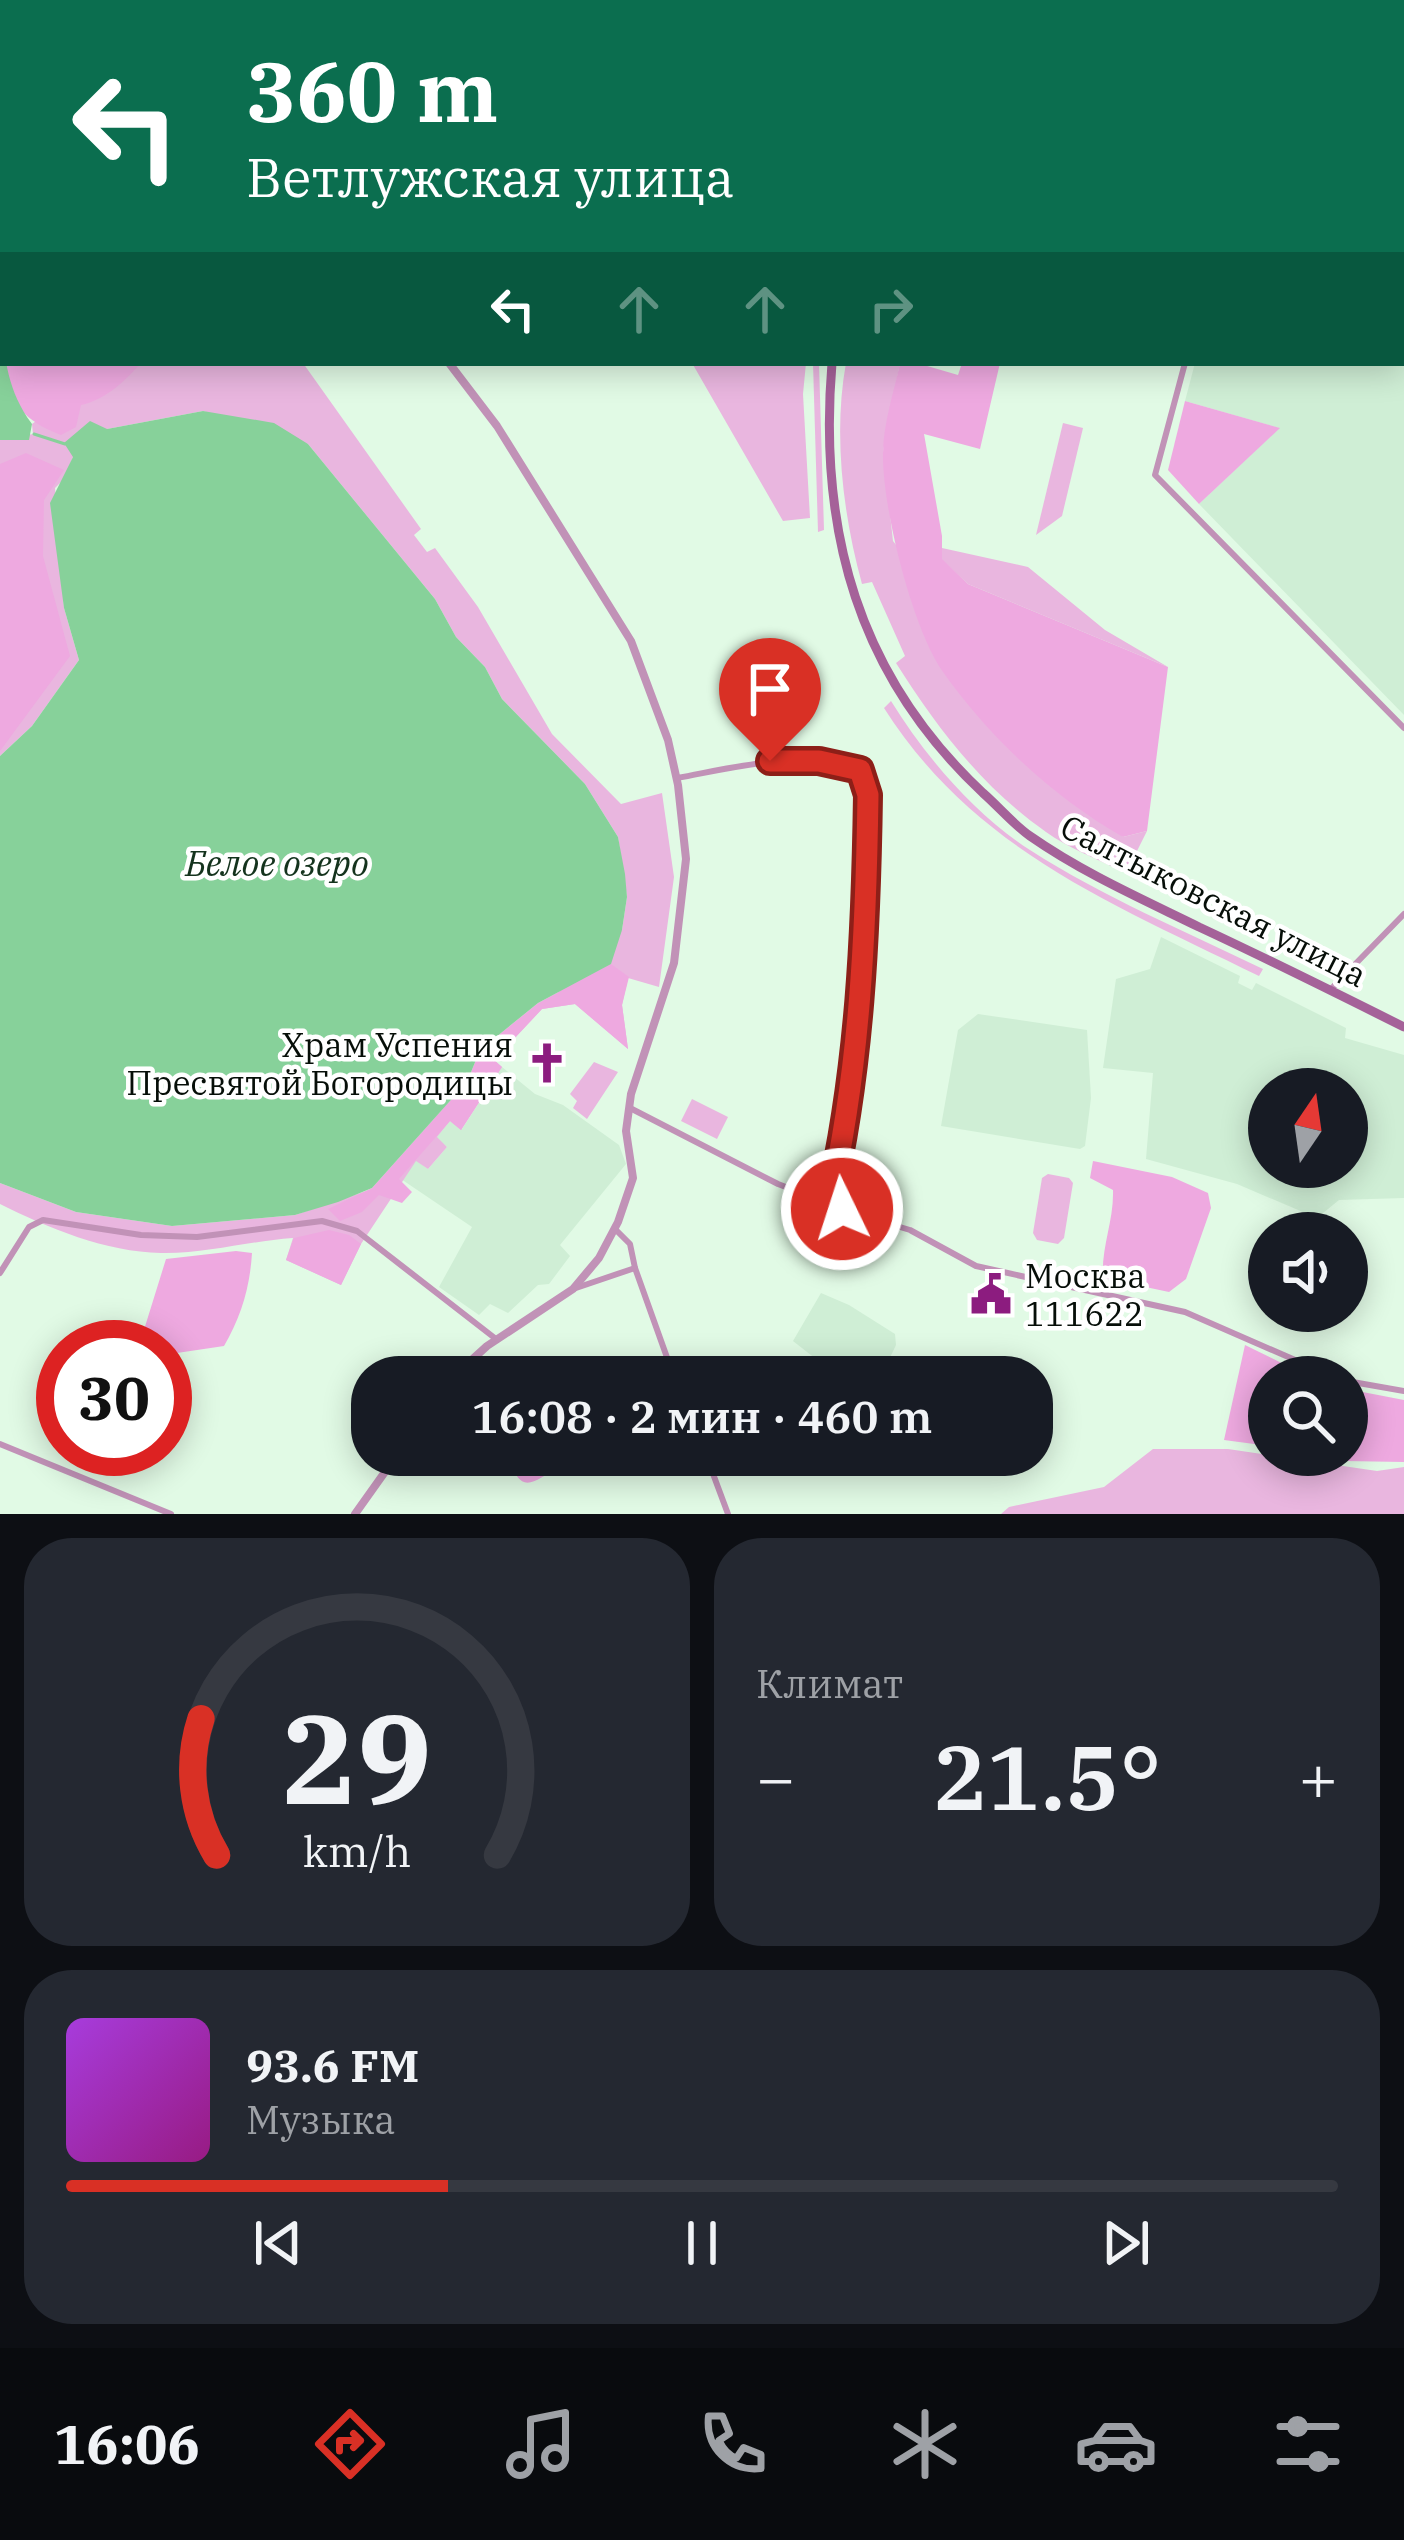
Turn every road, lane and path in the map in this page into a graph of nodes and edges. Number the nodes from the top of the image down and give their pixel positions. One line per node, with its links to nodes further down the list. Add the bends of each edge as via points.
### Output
1 (450, 366): 5 (street, via 497,426 631,641)
2 (832, 366): 7 (main road, Салтыковская улица, via 836,533 889,677 921,728 1028,835 1102,880)
3 (1184, 366): 4 (street, via 1155,476)
4 (1404, 728)
5 (677, 778): 9 (street, via 686,859 680,932); 10 (street, via 770,761 860,770 868,795 859,1033)
6 (1404, 914): 7 (street)
7 (1330, 990): 8 (main road, Салтыковская улица)
8 (1404, 1027)
9 (628, 1107): 10 (street); 11 (street, via 633,1178)
10 (829, 1204): 20 (street, via 910,1230 976,1266 1184,1312)
11 (615, 1229): 12 (street); 13 (street, via 630,1244)
12 (599, 1258): 15 (street); 16 (street)
13 (635, 1268): 15 (street); 19 (street)
14 (0, 1273): 17 (street, via 28,1227 43,1220 197,1237 338,1223)
15 (611, 1275): 16 (street)
16 (573, 1289): 17 (street)
17 (496, 1339): 18 (street)
18 (477, 1356)
19 (666, 1356)
20 (1286, 1356)
21 (1368, 1385): 22 (street)
22 (1404, 1391)
23 (0, 1444): 26 (street)
24 (382, 1476): 27 (street)
25 (714, 1476): 28 (street)
26 (171, 1514)
27 (355, 1514)
28 (728, 1514)

